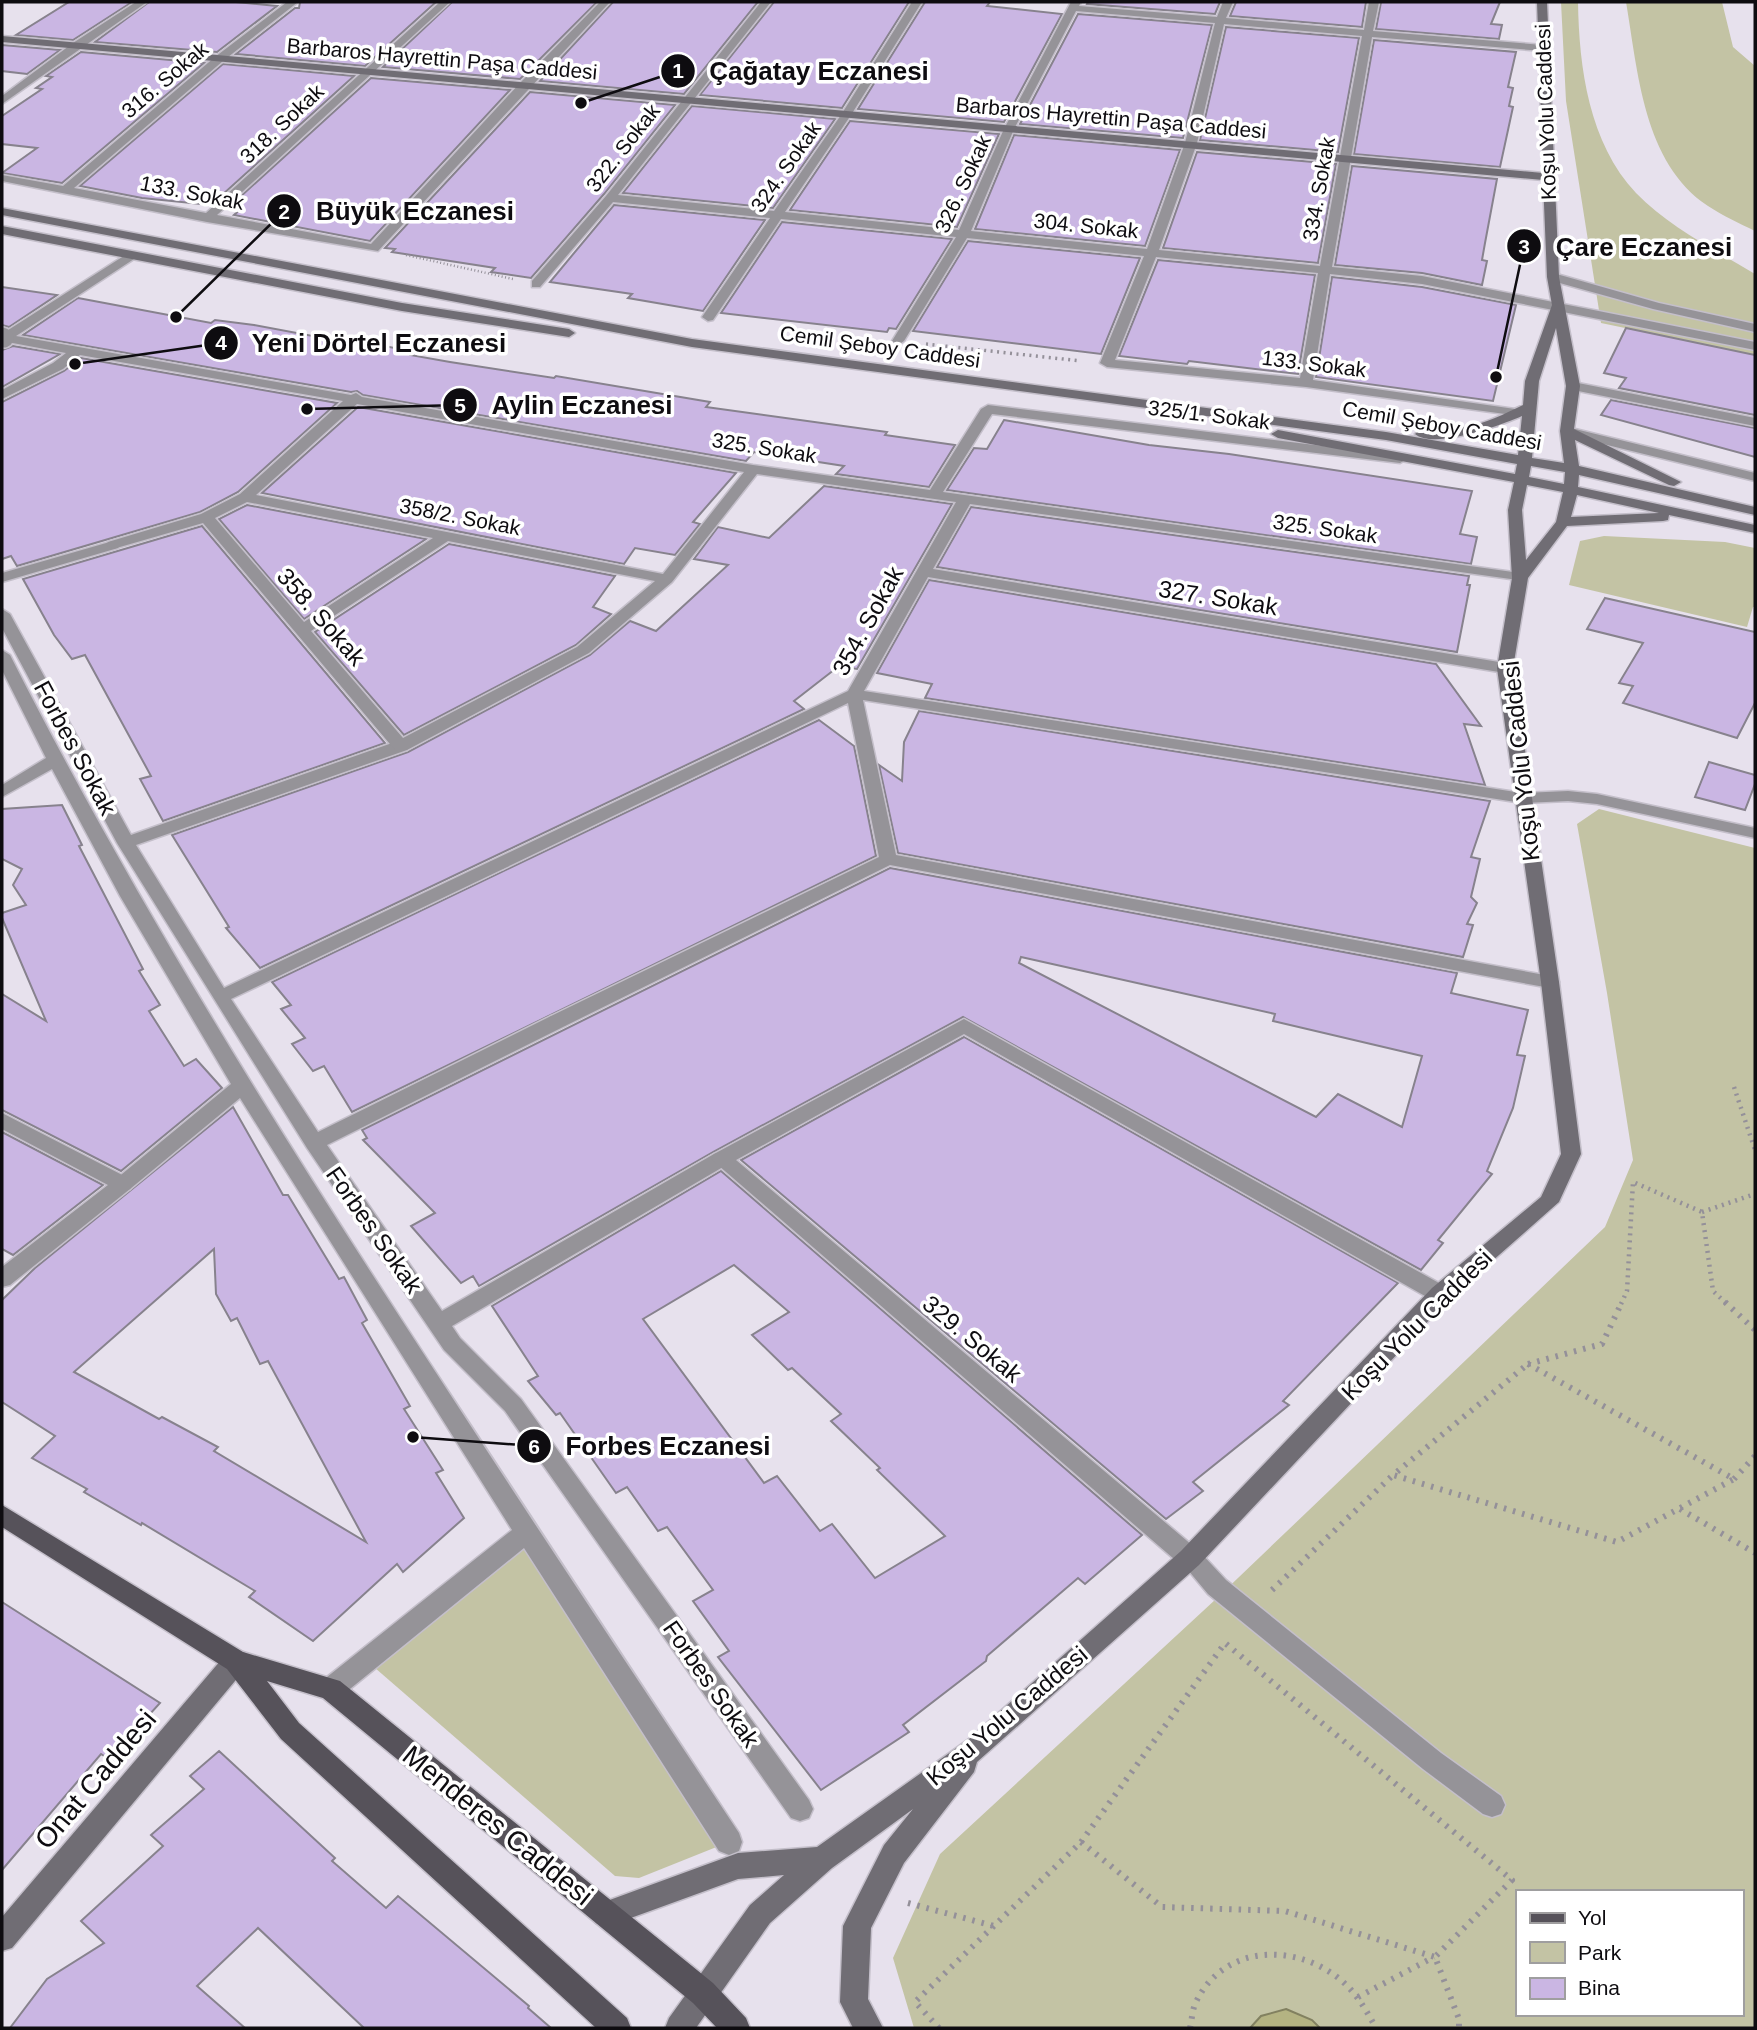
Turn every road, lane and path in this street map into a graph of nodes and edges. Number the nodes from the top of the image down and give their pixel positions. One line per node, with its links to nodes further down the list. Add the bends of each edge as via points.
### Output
1 (142, 2): 14 (street)
2 (293, 2): 16 (street, 316. Sokak)
3 (445, 2): 17 (street, 318. Sokak)
4 (606, 2): 18 (street)
5 (766, 2): 19 (street, 322. Sokak)
6 (917, 2): 21 (street, 324. Sokak)
7 (1228, 2): 11 (street)
8 (1374, 2): 12 (street, 334. Sokak)
9 (1542, 2): 15 (main road, Koşu Yolu Caddesi)
10 (1074, 5): 11 (street); 22 (street, 326. Sokak)
11 (1220, 21): 12 (street); 23 (street)
12 (1368, 34): 15 (street); 24 (street, 334. Sokak)
13 (2, 39): 14 (main road, Barbaros Hayrettin Paşa Caddesi)
14 (77, 46): 16 (main road, Barbaros Hayrettin Paşa Caddesi); 20 (street)
15 (1543, 48): 25 (main road, Koşu Yolu Caddesi)
16 (219, 59): 17 (main road, Barbaros Hayrettin Paşa Caddesi); 27 (street, 316. Sokak)
17 (367, 72): 18 (main road, Barbaros Hayrettin Paşa Caddesi); 31 (street, 318. Sokak)
18 (524, 85): 19 (main road, Barbaros Hayrettin Paşa Caddesi); 31 (street, 133. Sokak, via 374,248)
19 (685, 100): 21 (main road, Barbaros Hayrettin Paşa Caddesi); 28 (street, 322. Sokak)
20 (2, 101)
21 (846, 115): 22 (main road, Barbaros Hayrettin Paşa Caddesi); 30 (street, 324. Sokak)
22 (1009, 129): 23 (main road, Barbaros Hayrettin Paşa Caddesi); 33 (street, 326. Sokak)
23 (1191, 143): 24 (main road, Barbaros Hayrettin Paşa Caddesi); 34 (street)
24 (1344, 157): 25 (main road, Barbaros Hayrettin Paşa Caddesi); 36 (street, 334. Sokak)
25 (1547, 177): 37 (main road, Koşu Yolu Caddesi)
26 (2, 178): 27 (street, 133. Sokak)
27 (65, 190): 31 (street, 133. Sokak)
28 (610, 198): 30 (street, 304. Sokak); 38 (street, 322. Sokak)
29 (2, 211): 54 (main road, Cemil Şeboy Caddesi, via 692,343)
30 (776, 214): 33 (street, 304. Sokak); 40 (street, 324. Sokak)
31 (207, 218)
32 (2, 230): 35 (main road, Cemil Şeboy Caddesi)
33 (964, 233): 34 (street, 304. Sokak); 43 (street, 326. Sokak)
34 (1152, 252): 36 (street, 304. Sokak); 46 (street, 133. Sokak, via 1107,363)
35 (130, 256): 42 (street); 56 (main road, Cemil Şeboy Caddesi, via 402,307 1287,435)
36 (1324, 271): 39 (street, 304. Sokak, via 1422,280); 46 (street, 334. Sokak)
37 (1553, 277): 39 (main road, Koşu Yolu Caddesi); 41 (street)
38 (536, 284)
39 (1557, 306): 44 (street, 304. Sokak); 47 (main road, Koşu Yolu Caddesi); 50 (main road, Koşu Yolu Caddesi, via 1532,381)
40 (708, 317)
41 (1755, 328)
42 (3, 338): 45 (street, 325. Sokak)
43 (898, 341)
44 (1755, 346)
45 (78, 350): 48 (street); 49 (street, 325. Sokak)
46 (1306, 383): 51 (street, 133. Sokak)
47 (1573, 386): 52 (street); 53 (main road, Koşu Yolu Caddesi)
48 (2, 396)
49 (356, 397): 57 (street, 325. Sokak); 63 (street)
50 (1531, 407): 51 (main road); 55 (main road, Koşu Yolu Caddesi)
51 (1515, 413): 54 (main road, via 1463,432)
52 (1755, 422)
53 (1567, 430): 58 (main road, Koşu Yolu Caddesi); 59 (street); 65 (main road)
54 (1386, 436): 55 (main road, Cemil Şeboy Caddesi)
55 (1525, 461): 58 (main road, Cemil Şeboy Caddesi); 60 (main road, Koşu Yolu Caddesi)
56 (1425, 462): 60 (main road, Cemil Şeboy Caddesi); 62 (street, 325/1. Sokak, via 988,408)
57 (753, 469): 62 (street, 325. Sokak); 75 (street)
58 (1572, 469): 61 (main road, Koşu Yolu Caddesi); 65 (main road, Cemil Şeboy Caddesi)
59 (1755, 477)
60 (1520, 479): 61 (main road, Cemil Şeboy Caddesi); 74 (main road, Koşu Yolu Caddesi, via 1515,510)
61 (1570, 489): 67 (main road); 69 (main road, Koşu Yolu Caddesi)
62 (935, 493): 64 (street, 325. Sokak)
63 (245, 497): 68 (street); 71 (street, 358/2. Sokak)
64 (966, 498): 72 (street, 354. Sokak); 74 (street, 325. Sokak)
65 (1710, 498): 66 (main road, Cemil Şeboy Caddesi)
66 (1755, 510)
67 (1696, 516): 69 (main road); 70 (main road)
68 (206, 517): 73 (street); 77 (street, 358. Sokak)
69 (1563, 522): 74 (main road, Koşu Yolu Caddesi)
70 (1755, 529)
71 (446, 536): 75 (street, 358/2. Sokak); 77 (street)
72 (923, 572): 79 (street, 327. Sokak); 80 (street, 354. Sokak)
73 (2, 578)
74 (1520, 578): 79 (main road, Koşu Yolu Caddesi)
75 (667, 579): 81 (street, via 583,650)
76 (2, 614): 86 (street, Forbes Sokak)
77 (302, 630): 81 (street, 358. Sokak)
78 (2, 654): 82 (street, Forbes Sokak)
79 (1505, 668): 84 (main road, Koşu Yolu Caddesi)
80 (854, 694): 84 (street); 87 (street, 354. Sokak); 89 (street)
81 (401, 746): 86 (street)
82 (53, 761): 83 (street); 90 (street, Forbes Sokak)
83 (2, 792)
84 (1522, 798): 85 (street, via 1597,799); 88 (main road, Koşu Yolu Caddesi)
85 (1755, 833)
86 (126, 843): 89 (street, Forbes Sokak)
87 (888, 859): 88 (street); 93 (street)
88 (1550, 982): 100 (main road, Koşu Yolu Caddesi, via 1571,1154 1549,1202)
89 (220, 997): 93 (street, Forbes Sokak)
90 (241, 1086): 96 (street); 109 (street, Forbes Sokak)
91 (1734, 1087): 94 (path)
92 (2, 1120): 96 (street)
93 (314, 1143): 101 (street, Forbes Sokak)
94 (1755, 1150)
95 (721, 1159): 100 (street, via 964,1026); 101 (street); 111 (street, 329. Sokak)
96 (123, 1184): 99 (street)
97 (1755, 1194): 98 (path)
98 (1702, 1212): 102 (path, via 1713,1291); 103 (path, via 1633,1182 1627,1291 1602,1344)
99 (2, 1279)
100 (1440, 1294): 111 (main road, Koşu Yolu Caddesi)
101 (438, 1324): 118 (street, Forbes Sokak, via 513,1405)
102 (1755, 1330)
103 (1528, 1364): 105 (path); 106 (path)
104 (1755, 1456): 106 (path)
105 (1393, 1475): 107 (path, via 1617,1542); 112 (path)
106 (1734, 1479): 107 (path)
107 (1679, 1509): 110 (path)
108 (2, 1515): 114 (main road, Menderes Caddesi)
109 (527, 1533): 115 (street); 119 (street, Forbes Sokak)
110 (1755, 1552)
111 (1190, 1558): 112 (street, 329. Sokak); 116 (main road, Koşu Yolu Caddesi)
112 (1248, 1612): 113 (path); 117 (street, 329. Sokak)
113 (1225, 1643): 120 (path); 124 (path, via 1512,1880)
114 (236, 1661): 115 (main road, Menderes Caddesi); 123 (main road, Onat Caddesi); 127 (main road, Menderes Caddesi, via 290,1731)
115 (331, 1689): 122 (main road, Menderes Caddesi)
116 (978, 1747): 121 (main road, Koşu Yolu Caddesi); 130 (main road, via 894,1854 857,1926 854,2002)
117 (1492, 1805)
118 (800, 1809)
119 (729, 1842)
120 (1081, 1842): 124 (path, via 1162,1907 1285,1910); 131 (path, via 915,2002)
121 (822, 1859): 122 (main road, via 738,1866); 125 (main road, Koşu Yolu Caddesi, via 760,1914)
122 (606, 1914): 125 (main road, Menderes Caddesi)
123 (2, 1938)
124 (1434, 1957): 126 (path); 134 (path)
125 (703, 1993): 128 (main road, Koşu Yolu Caddesi); 129 (main road, Menderes Caddesi)
126 (1358, 1997): 132 (path, via 1318,1962 1286,1954 1257,1954 1231,1963 1209,1980 1195,2003); 133 (path)
127 (617, 2028)
128 (678, 2028)
129 (736, 2028)
130 (869, 2028)
131 (939, 2028)
132 (1190, 2028)
133 (1376, 2028)
134 (1459, 2028)

